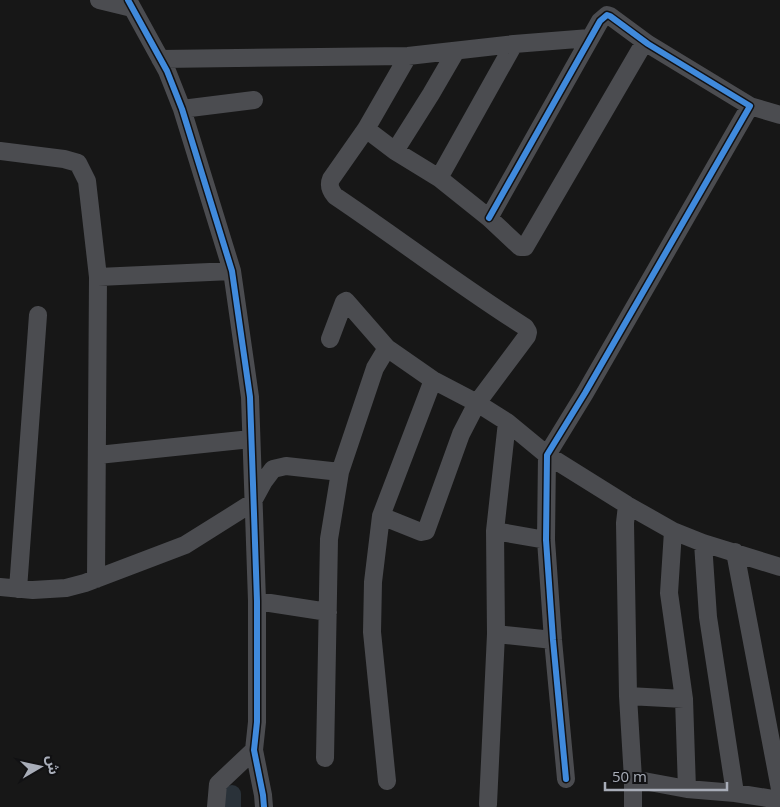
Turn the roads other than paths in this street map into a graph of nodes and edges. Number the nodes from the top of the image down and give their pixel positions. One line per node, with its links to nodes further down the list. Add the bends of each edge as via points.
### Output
1 (99, 0): 2 (street)
2 (130, 4): 8 (street)
3 (590, 38): 4 (street); 5 (street, via 603,18 610,16); 17 (street)
4 (514, 44): 6 (street); 16 (street)
5 (648, 44): 10 (street); 17 (street, via 644,43 527,246 520,247)
6 (456, 51): 7 (street); 15 (street)
7 (408, 56): 8 (street); 13 (street)
8 (160, 59): 11 (street)
9 (254, 100): 11 (street)
10 (750, 106): 12 (street); 28 (street)
11 (182, 109): 18 (street)
12 (780, 115)
13 (366, 129): 15 (street); 24 (street, via 330,182 330,190 527,329 527,336)
14 (0, 151): 19 (street, via 64,158 78,163 87,181)
15 (395, 151): 16 (street)
16 (439, 178): 17 (street)
17 (490, 218)
18 (232, 271): 19 (street); 26 (street, via 250,397)
19 (98, 277): 27 (street)
20 (38, 315): 41 (street)
21 (330, 339): 22 (street, via 346,301)
22 (387, 348): 23 (street); 29 (street, via 375,368)
23 (433, 380): 24 (street); 32 (street)
24 (477, 403): 25 (street); 32 (street, via 461,434 426,531 421,532)
25 (507, 422): 28 (street); 33 (street)
26 (251, 439): 27 (street); 30 (street)
27 (98, 455): 39 (street)
28 (547, 455): 31 (street); 35 (street)
29 (340, 472): 30 (street, via 286,466 273,470); 43 (street, via 329,539)
30 (252, 503): 39 (street, via 185,545); 42 (street)
31 (627, 506): 34 (street); 46 (street)
32 (382, 516): 52 (street, via 373,582 372,632)
33 (495, 531): 35 (street); 44 (street)
34 (673, 531): 36 (street); 47 (street, via 670,593)
35 (546, 540): 45 (street)
36 (703, 543): 37 (street); 55 (street, via 708,617)
37 (735, 552): 38 (street); 54 (street)
38 (780, 567)
39 (96, 579): 41 (street, via 66,588)
40 (0, 587): 41 (street)
41 (18, 589)
42 (257, 601): 43 (street); 48 (street)
43 (328, 612): 49 (street)
44 (496, 634): 45 (street); 57 (street)
45 (553, 640): 50 (street)
46 (628, 696): 47 (street); 51 (street)
47 (684, 699): 53 (street)
48 (254, 750): 58 (street, via 218,784); 59 (street)
49 (325, 758)
50 (566, 779)
51 (633, 779): 53 (street); 60 (street)
52 (387, 781)
53 (687, 789): 55 (street)
54 (780, 789)
55 (735, 793): 56 (street)
56 (780, 800)
57 (488, 804)
58 (216, 807)
59 (264, 807)
60 (633, 807)

